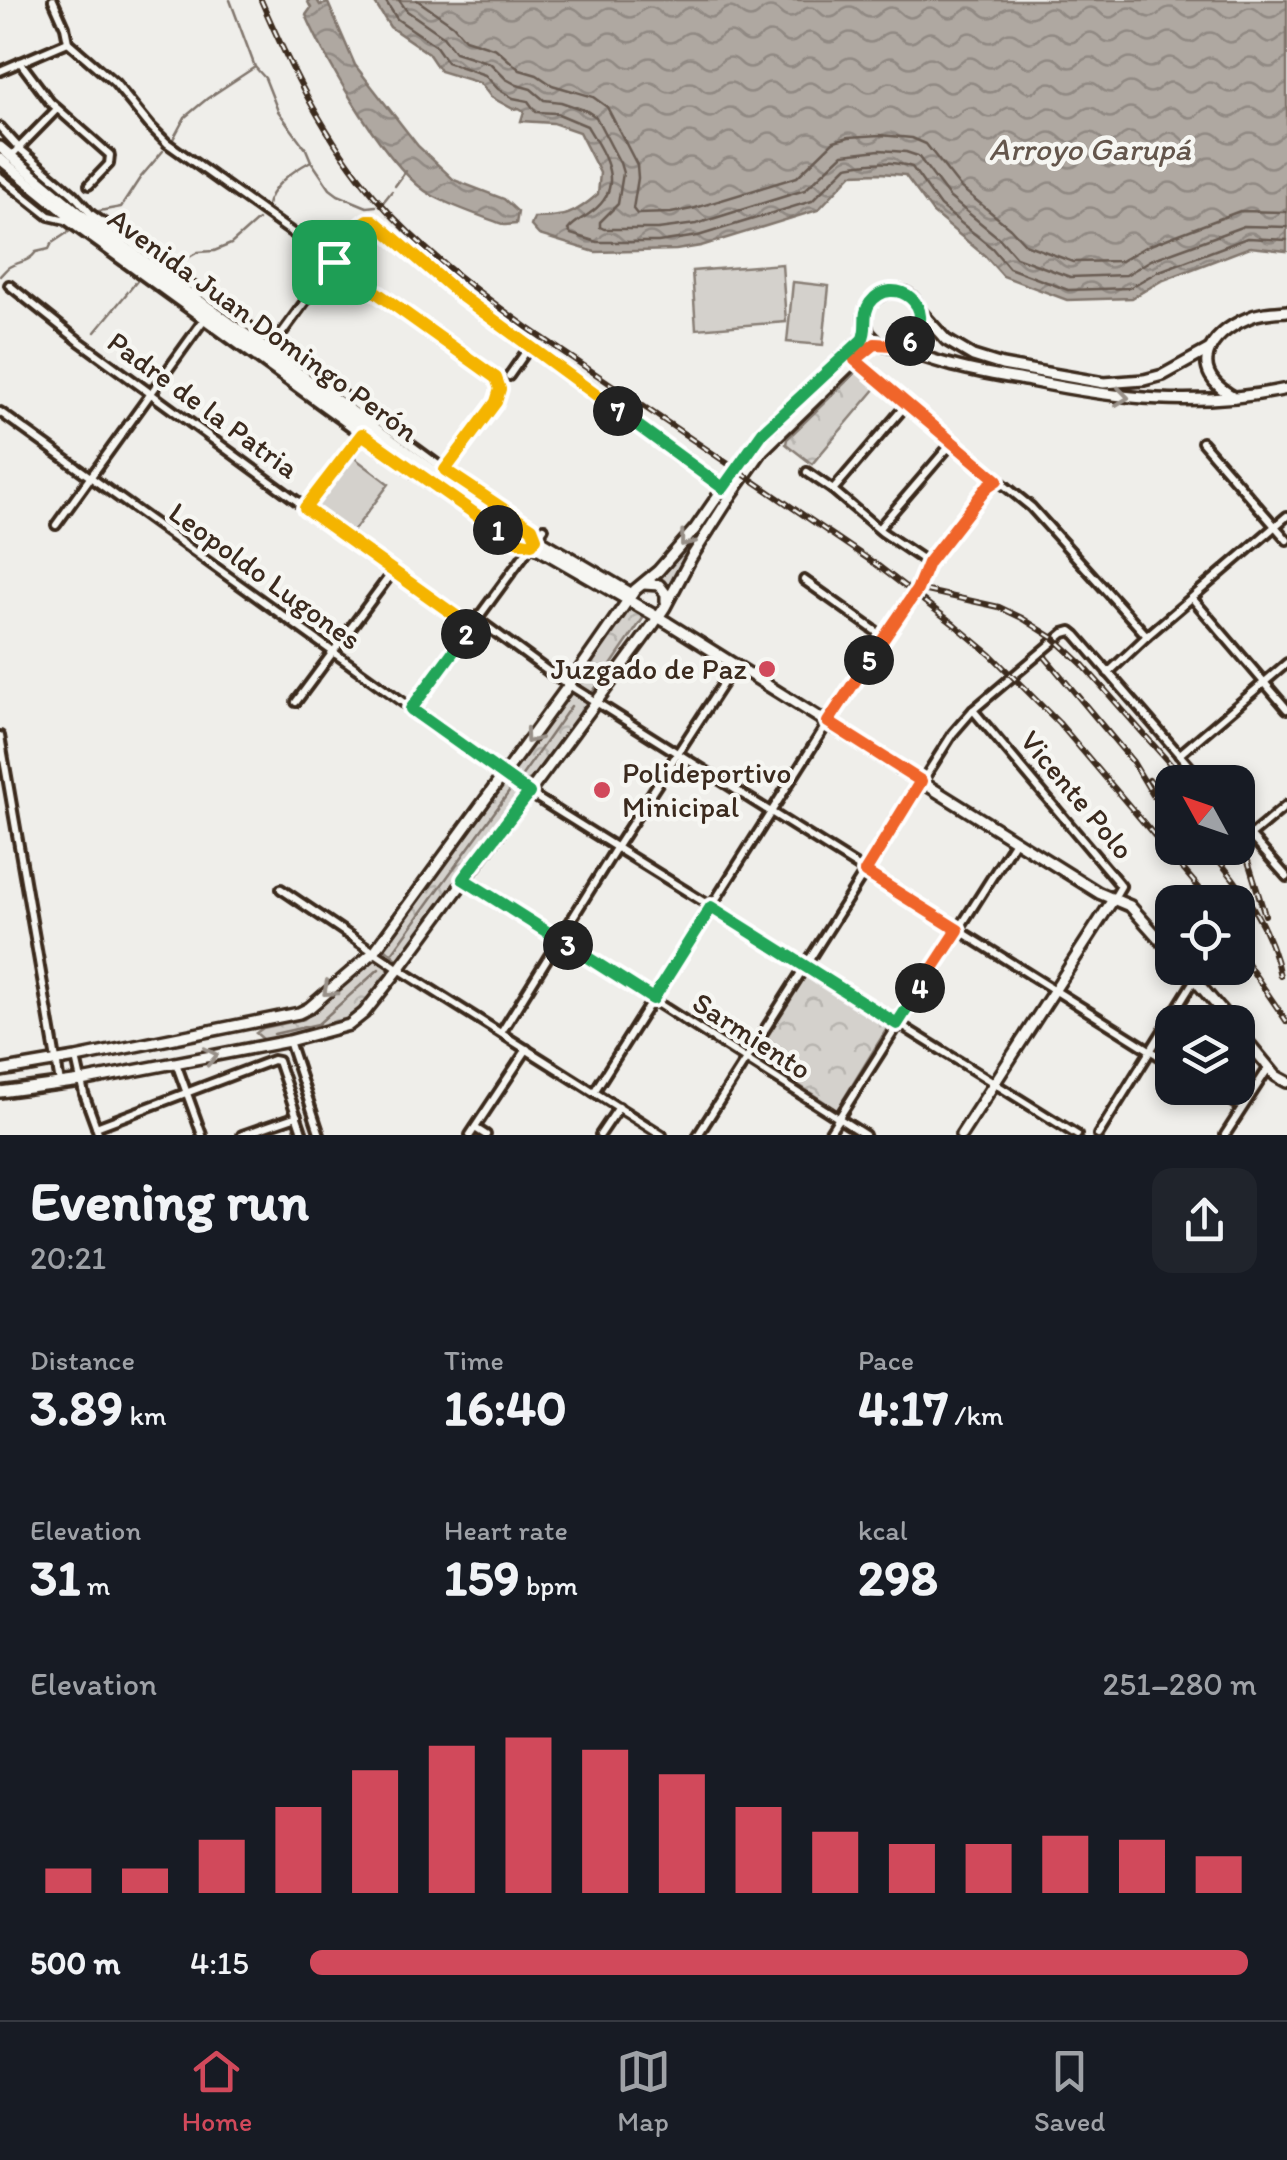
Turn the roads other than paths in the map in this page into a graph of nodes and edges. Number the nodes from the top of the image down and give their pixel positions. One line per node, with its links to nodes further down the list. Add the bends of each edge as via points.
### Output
1 (53, 0): 2 (street)
2 (68, 42): 3 (street); 12 (street, via 115,82 167,144)
3 (20, 62): 4 (street); 5 (street)
4 (0, 71)
5 (57, 109): 8 (street); 11 (street, via 110,155 110,164)
6 (0, 127): 8 (street)
7 (0, 147): 9 (main road, Avenida Juan Domingo Perón)
8 (19, 148): 9 (street); 18 (street, via 91,214)
9 (4, 162): 45 (main road, Avenida Juan Domingo Perón, via 437,482)
10 (0, 177): 16 (street)
11 (89, 185)
12 (334, 262): 18 (street); 20 (street, via 362,224 373,220); 32 (street, via 496,378 496,402)
13 (9, 285): 25 (street, Padre de la Patria)
14 (920, 310): 17 (main road, via 902,292 886,292 870,302); 19 (main road, via 917,333 906,343); 21 (main road, via 946,340 973,356 1092,381 1163,375)
15 (1287, 311): 21 (main road, via 1248,318)
16 (203, 320): 25 (street); 29 (street)
17 (867, 328): 19 (main road); 37 (main road, via 756,441)
18 (274, 344): 32 (street)
19 (886, 345): 22 (main road, via 871,346); 26 (main road, one-way to 26, via 1091,393)
20 (530, 346): 23 (street); 37 (street)
21 (1210, 348): 26 (main road, via 1209,377)
22 (855, 360): 27 (street); 37 (main road)
23 (509, 376)
24 (1287, 389): 26 (main road)
25 (149, 394): 34 (street); 38 (street, Padre de la Patria)
26 (1236, 399)
27 (906, 405): 31 (street); 36 (street)
28 (0, 412): 34 (street, Leopoldo Lugones)
29 (362, 434): 38 (street); 45 (street, via 484,521 517,541)
30 (1202, 442): 41 (street)
31 (952, 443): 35 (street); 43 (street)
32 (445, 470): 45 (street, via 532,528)
33 (807, 472): 36 (street)
34 (91, 478): 40 (street); 58 (street, Leopoldo Lugones)
35 (997, 480): 46 (street); 56 (street, via 1031,508)
36 (833, 490): 43 (street)
37 (728, 491): 49 (main road, one-way to 49); 52 (main road)
38 (305, 508): 47 (street, Padre de la Patria)
39 (1287, 516): 41 (street)
40 (56, 524)
41 (1274, 526): 44 (street); 51 (street)
42 (544, 528): 45 (street)
43 (879, 528): 46 (street)
44 (1287, 540)
45 (534, 541): 50 (main road, Avenida Juan Domingo Perón); 54 (street)
46 (928, 563): 57 (street)
47 (393, 572): 55 (street, Padre de la Patria); 58 (street)
48 (804, 580): 57 (street)
49 (641, 585): 50 (main road); 52 (main road, via 660,585)
50 (630, 597): 53 (main road, Avenida Juan Domingo Perón); 63 (main road)
51 (1192, 598): 56 (street); 62 (street)
52 (666, 604): 53 (main road)
53 (657, 618): 60 (main road, Avenida Juan Domingo Perón); 65 (main road)
54 (477, 619): 55 (street); 63 (street)
55 (470, 628): 66 (street)
56 (1147, 636): 61 (street)
57 (884, 637): 69 (street)
58 (332, 652): 64 (street); 66 (street, Leopoldo Lugones)
59 (1287, 663): 62 (street)
60 (735, 665): 69 (main road, Avenida Juan Domingo Perón); 71 (street)
61 (1108, 672): 68 (street, via 1070,631); 72 (street)
62 (1264, 682): 67 (street); 72 (street)
63 (569, 685): 65 (street); 74 (main road, one-way to 74)
64 (296, 702)
65 (595, 702): 71 (street); 76 (main road)
66 (411, 709): 74 (street, Leopoldo Lugones)
67 (1287, 709)
68 (973, 710): 75 (street); 87 (street, Vicente Polo, via 1121,886)
69 (828, 722): 75 (main road, Avenida Juan Domingo Perón); 78 (street)
70 (0, 736): 109 (street)
71 (678, 753): 78 (street); 82 (street)
72 (1179, 755): 73 (street)
73 (1188, 765)
74 (504, 776): 76 (street, Leopoldo Lugones); 92 (main road)
75 (921, 781): 80 (main road, Avenida Juan Domingo Perón); 83 (street)
76 (529, 793): 82 (street, Leopoldo Lugones); 85 (main road)
77 (1287, 805): 79 (street)
78 (771, 812): 83 (street); 88 (street)
79 (1255, 832)
80 (1016, 840): 87 (main road, Avenida Juan Domingo Perón); 89 (street)
81 (1255, 842): 84 (street)
82 (616, 848): 88 (street, Leopoldo Lugones); 91 (street)
83 (865, 872): 89 (street); 93 (street)
84 (1287, 878)
85 (463, 879): 91 (street, Sarmiento); 94 (main road)
86 (281, 888): 92 (street)
87 (1114, 898): 90 (main road, Vicente Polo); 97 (main road)
88 (711, 907): 93 (street, Leopoldo Lugones); 98 (street)
89 (958, 930): 97 (street); 100 (street)
90 (1155, 934)
91 (560, 940): 98 (street, Sarmiento); 101 (street)
92 (374, 952): 94 (street); 107 (main road, one-way to 107, via 299,1013)
93 (805, 966): 100 (street, Leopoldo Lugones); 108 (street)
94 (399, 969): 101 (street); 102 (main road, via 358,1020)
95 (1191, 985): 104 (street)
96 (1200, 985): 99 (main road)
97 (1054, 990): 104 (street); 116 (main road)
98 (653, 999): 108 (street, Sarmiento); 119 (street)
99 (1217, 1005)
100 (897, 1024): 116 (street, Leopoldo Lugones); 124 (street)
101 (501, 1033): 103 (street)
102 (290, 1041): 110 (main road, one-way to 102); 130 (street)
103 (526, 1049): 119 (street); 126 (street)
104 (1151, 1051): 106 (street); 139 (street)
105 (1255, 1051): 111 (main road)
106 (1155, 1053)
107 (76, 1058): 109 (main road); 113 (street)
108 (747, 1058): 124 (street, Sarmiento); 134 (street)
109 (56, 1062): 112 (main road); 115 (street)
110 (176, 1062): 113 (main road); 118 (street)
111 (1268, 1067): 114 (main road); 122 (street)
112 (0, 1071)
113 (81, 1082): 115 (main road); 125 (street)
114 (1287, 1082)
115 (60, 1083): 117 (main road)
116 (995, 1083): 137 (main road); 138 (street, Leopoldo Lugones)
117 (0, 1092)
118 (186, 1092): 123 (street, via 278,1061); 125 (street); 127 (street)
119 (594, 1092): 121 (street)
120 (1239, 1105): 122 (street)
121 (618, 1107): 132 (street); 133 (street)
122 (1242, 1107): 140 (street)
123 (297, 1116): 128 (street); 129 (street)
124 (838, 1119): 135 (street); 136 (street, Sarmiento)
125 (98, 1131)
126 (473, 1131): 131 (street)
127 (202, 1135)
128 (242, 1135)
129 (303, 1135)
130 (320, 1135)
131 (486, 1135)
132 (600, 1135)
133 (662, 1135)
134 (698, 1135)
135 (828, 1135)
136 (865, 1135)
137 (961, 1135)
138 (1077, 1135)
139 (1098, 1135)
140 (1225, 1135)

